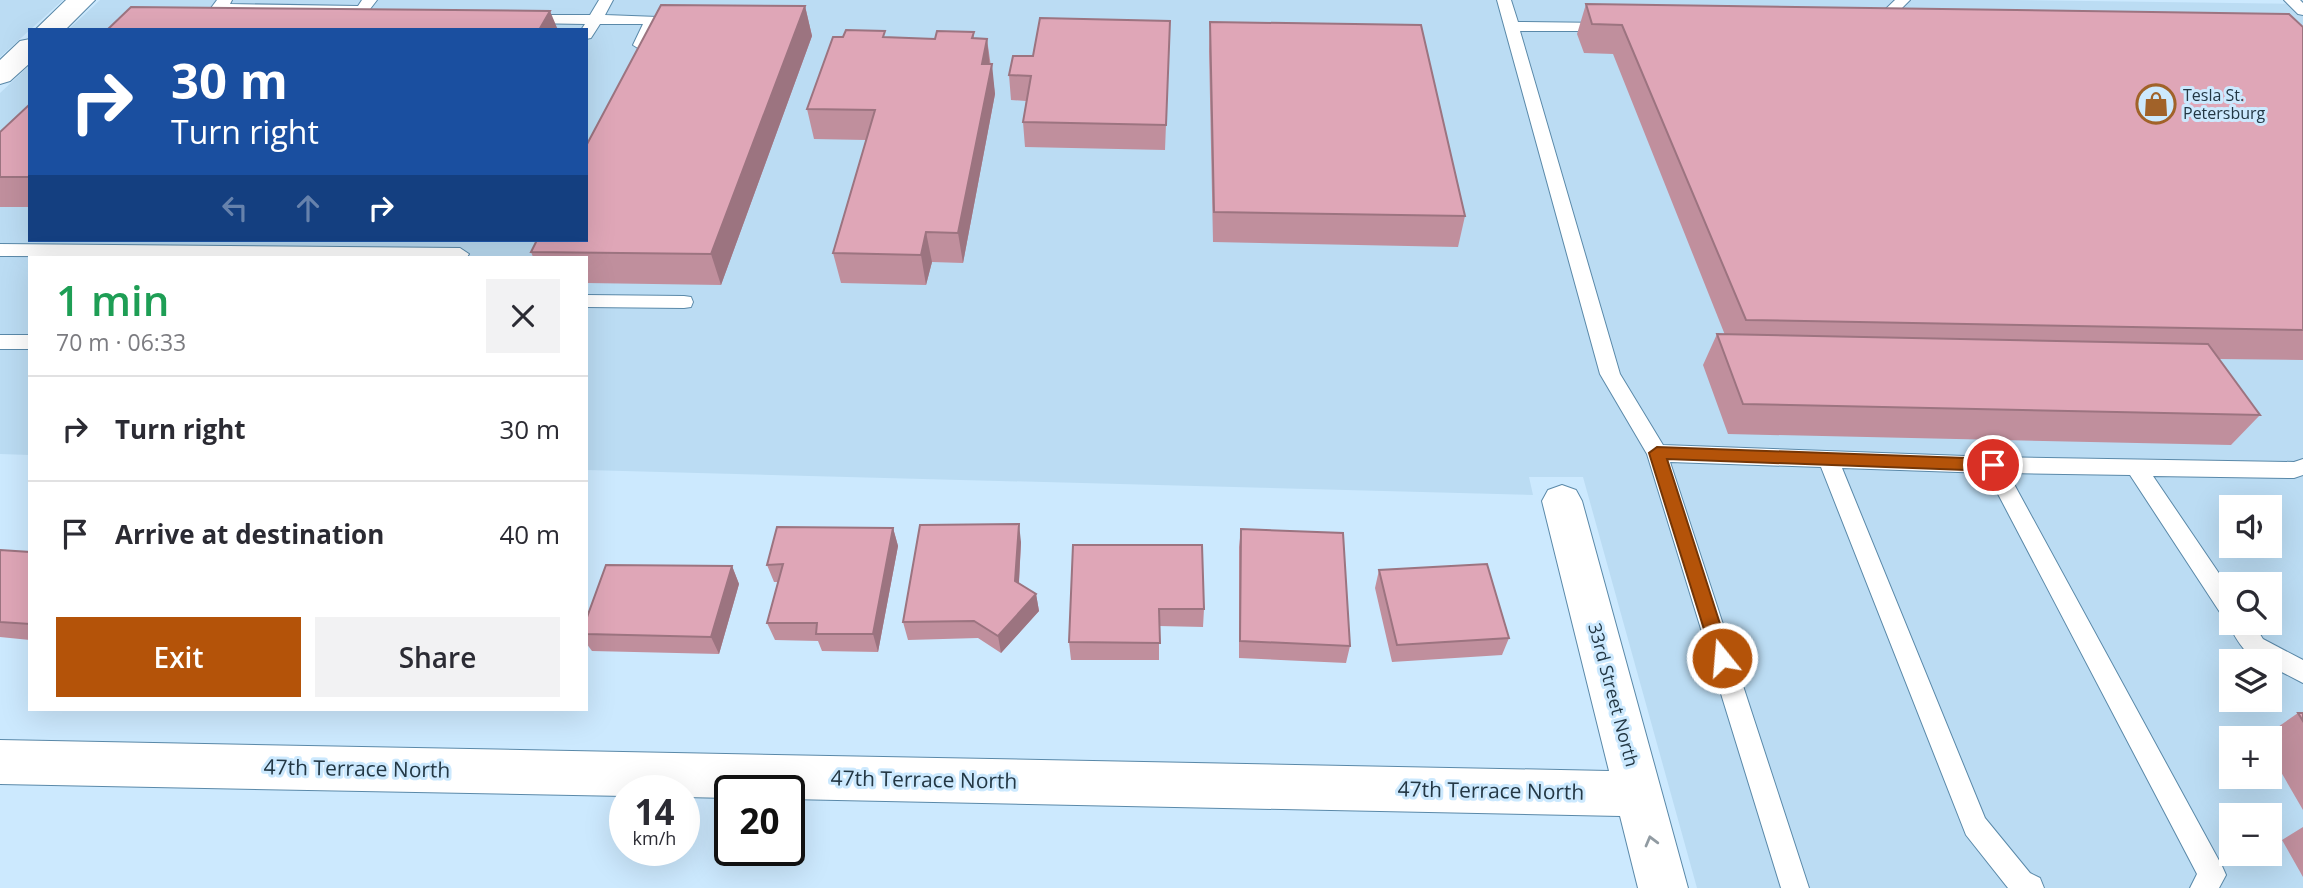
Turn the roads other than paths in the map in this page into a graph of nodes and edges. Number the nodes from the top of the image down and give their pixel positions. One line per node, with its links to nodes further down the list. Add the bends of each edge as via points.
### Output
1 (82, 0): 13 (street)
2 (225, 0): 3 (lane, via 218,8 362,9)
3 (370, 0)
4 (606, 0): 10 (lane)
5 (1504, 0): 11 (lane)
6 (1903, 0): 14 (lane, via 1873,29)
7 (2291, 0): 8 (lane)
8 (2303, 11)
9 (514, 19): 10 (lane)
10 (595, 19): 15 (lane); 17 (lane, via 660,17)
11 (1511, 26): 12 (lane); 25 (lane, via 1610,374)
12 (1622, 27)
13 (51, 28)
14 (1859, 29)
15 (588, 31)
16 (28, 49): 18 (street)
17 (635, 57)
18 (0, 75)
19 (0, 250): 20 (lane)
20 (462, 250)
21 (588, 301): 22 (lane)
22 (684, 302)
23 (0, 342): 24 (lane)
24 (28, 342)
25 (1657, 453): 26 (lane); 37 (lane)
26 (1828, 459): 27 (lane); 38 (lane, via 1975,826)
27 (1993, 465): 28 (lane); 39 (lane, via 2212,875)
28 (2136, 468): 29 (lane); 31 (lane)
29 (2300, 473)
30 (1562, 501): 35 (street, 33rd Street North)
31 (2219, 592)
32 (2248, 635): 33 (lane, via 2255,646)
33 (2303, 672)
34 (0, 762): 35 (street, 47th Terrace North)
35 (1639, 794): 36 (street, 33rd Street North, one-way to 35)
36 (1663, 888)
37 (1795, 888)
38 (2030, 888)
39 (2204, 888)

